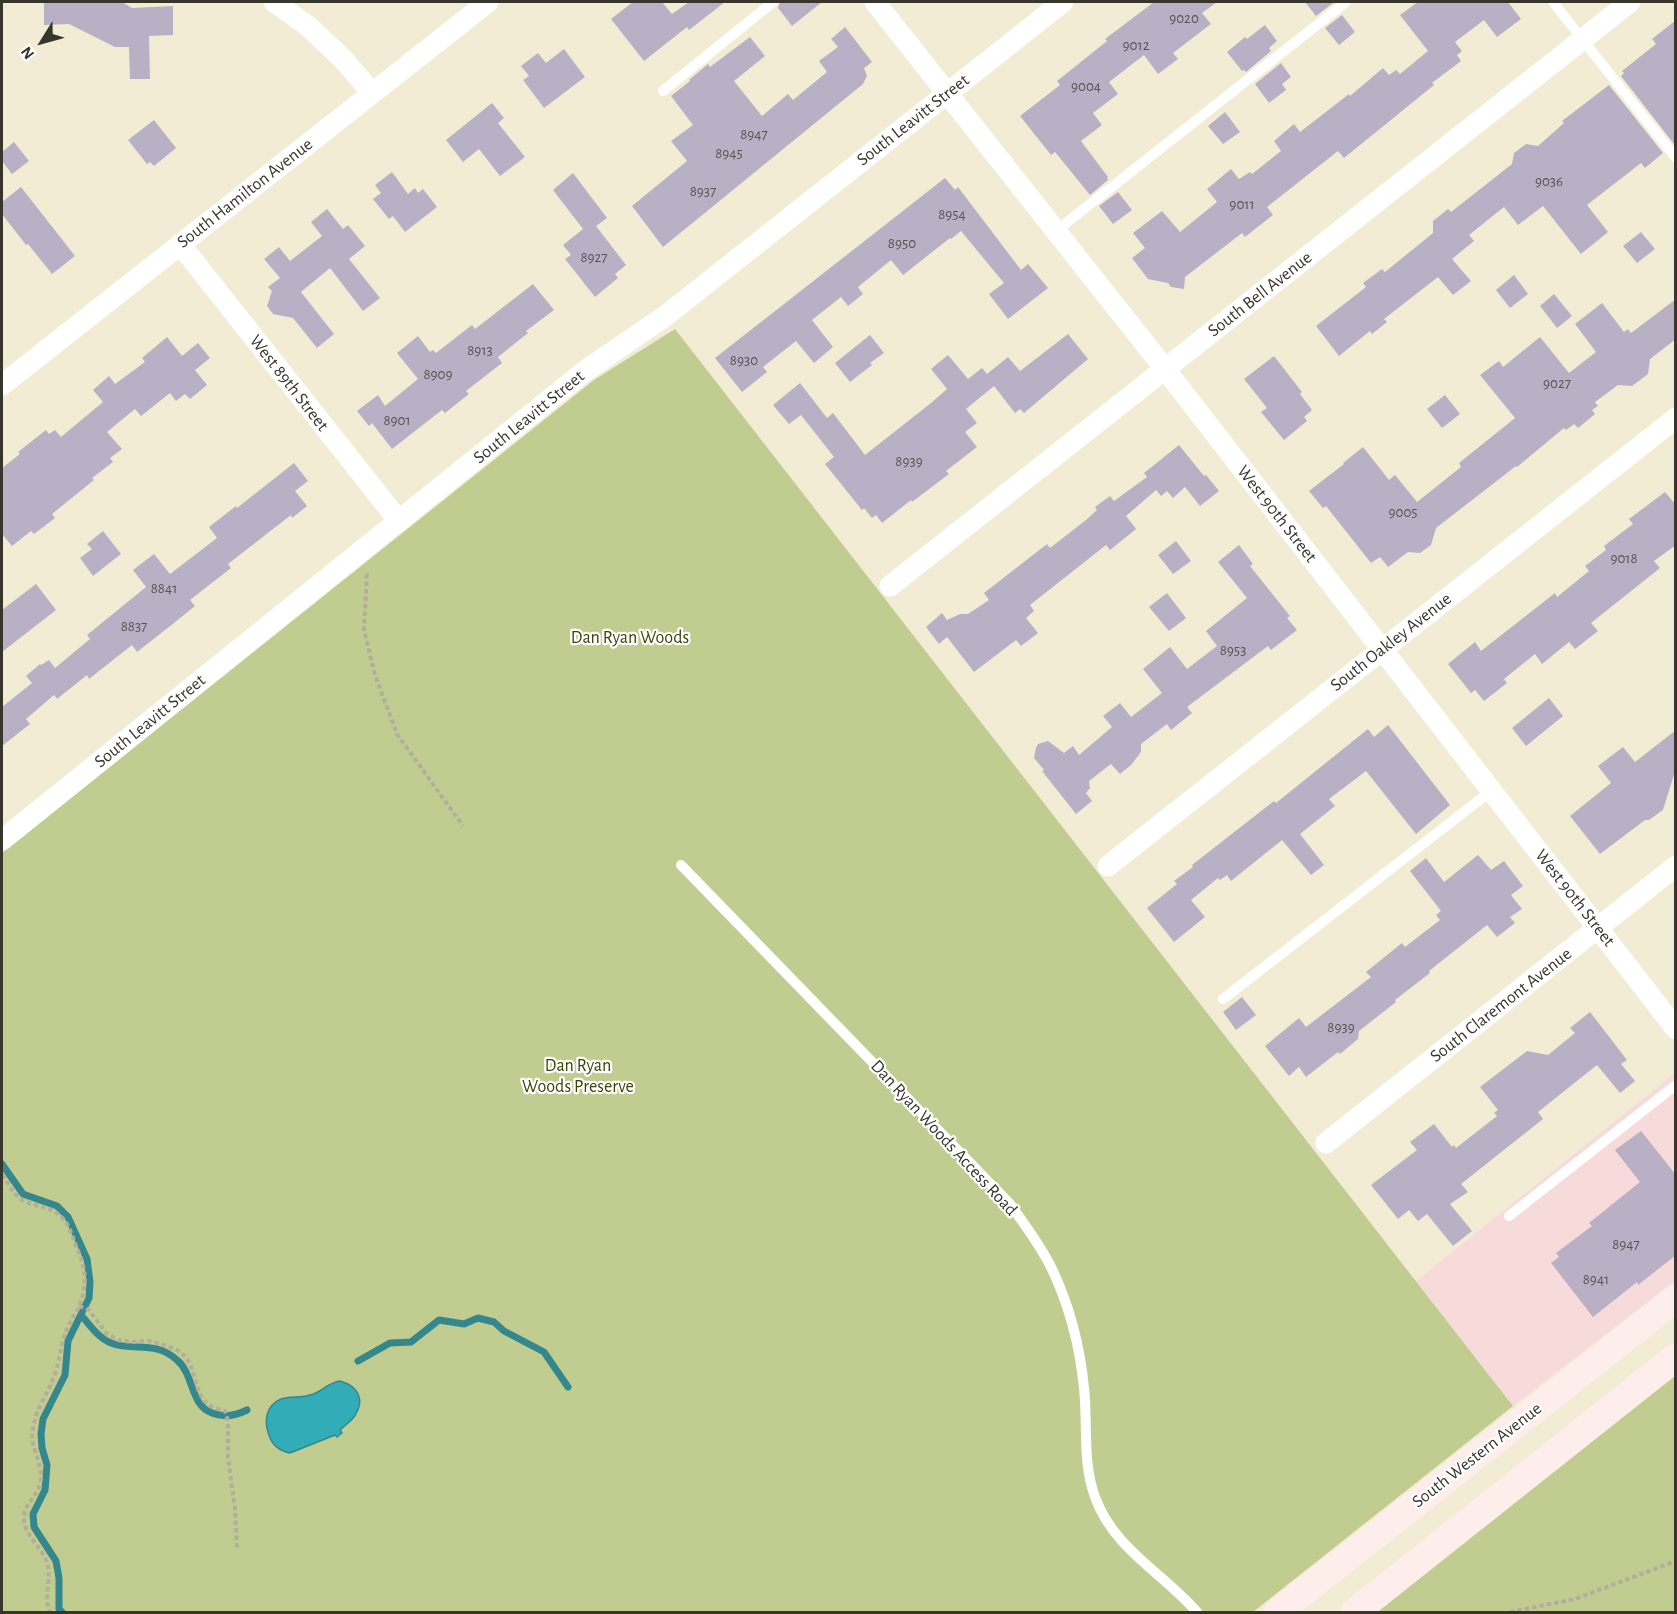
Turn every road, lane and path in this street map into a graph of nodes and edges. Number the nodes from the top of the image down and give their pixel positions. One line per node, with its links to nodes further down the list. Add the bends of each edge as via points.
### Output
1 (274, 2): 11 (street, via 308,26)
2 (488, 2): 11 (street, South Hamilton Avenue)
3 (773, 2): 10 (lane)
4 (875, 2): 12 (street, West 90th Street)
5 (1063, 2): 12 (street, South Leavitt Street)
6 (1346, 2): 14 (lane)
7 (1553, 2): 9 (lane)
8 (1630, 2): 9 (street, South Bell Avenue)
9 (1582, 39): 13 (lane); 16 (street, South Bell Avenue)
10 (663, 91)
11 (372, 93): 15 (street, South Hamilton Avenue)
12 (947, 93): 14 (street, West 90th Street); 19 (street, South Leavitt Street, via 664,317 585,371)
13 (1676, 158)
14 (1056, 231): 16 (street, West 90th Street)
15 (180, 244): 17 (street, South Hamilton Avenue); 19 (street, West 89th Street)
16 (1165, 369): 21 (street, South Bell Avenue); 22 (street, West 90th Street)
17 (2, 385)
18 (1676, 417): 22 (street, South Oakley Avenue)
19 (399, 521): 20 (street, South Leavitt Street)
20 (368, 546): 24 (path, via 364,630 375,675 397,734); 25 (street, South Leavitt Street)
21 (890, 586)
22 (1382, 649): 23 (street, West 90th Street); 28 (street, South Oakley Avenue)
23 (1491, 791): 29 (street, West 90th Street); 30 (lane)
24 (463, 826)
25 (2, 840)
26 (681, 865): 42 (lane, Dan Ryan Woods Access Road, via 1010,1204 1033,1236 1052,1269 1078,1345 1094,1496 1131,1552)
27 (1676, 866): 29 (street, South Claremont Avenue)
28 (1107, 867)
29 (1598, 928): 31 (street, West 90th Street); 33 (street, South Claremont Avenue)
30 (1223, 999)
31 (1676, 1029)
32 (1676, 1084): 35 (lane)
33 (1326, 1143)
34 (2, 1175): 37 (path, via 21,1200 54,1211 65,1222 83,1263 86,1283)
35 (1509, 1216)
36 (1676, 1298): 43 (main road, South Western Avenue)
37 (79, 1306): 39 (path, via 89,1310 106,1333 118,1340 149,1341 181,1352 190,1363 204,1401 225,1411); 41 (path, via 66,1330 54,1378 32,1432 39,1487 26,1508 24,1520 47,1563 46,1605)
38 (1676, 1357): 44 (main road)
39 (237, 1548)
40 (1676, 1561): 45 (path, via 1575,1599)
41 (50, 1612)
42 (1197, 1612)
43 (1278, 1612)
44 (1355, 1612)
45 (1510, 1612)

